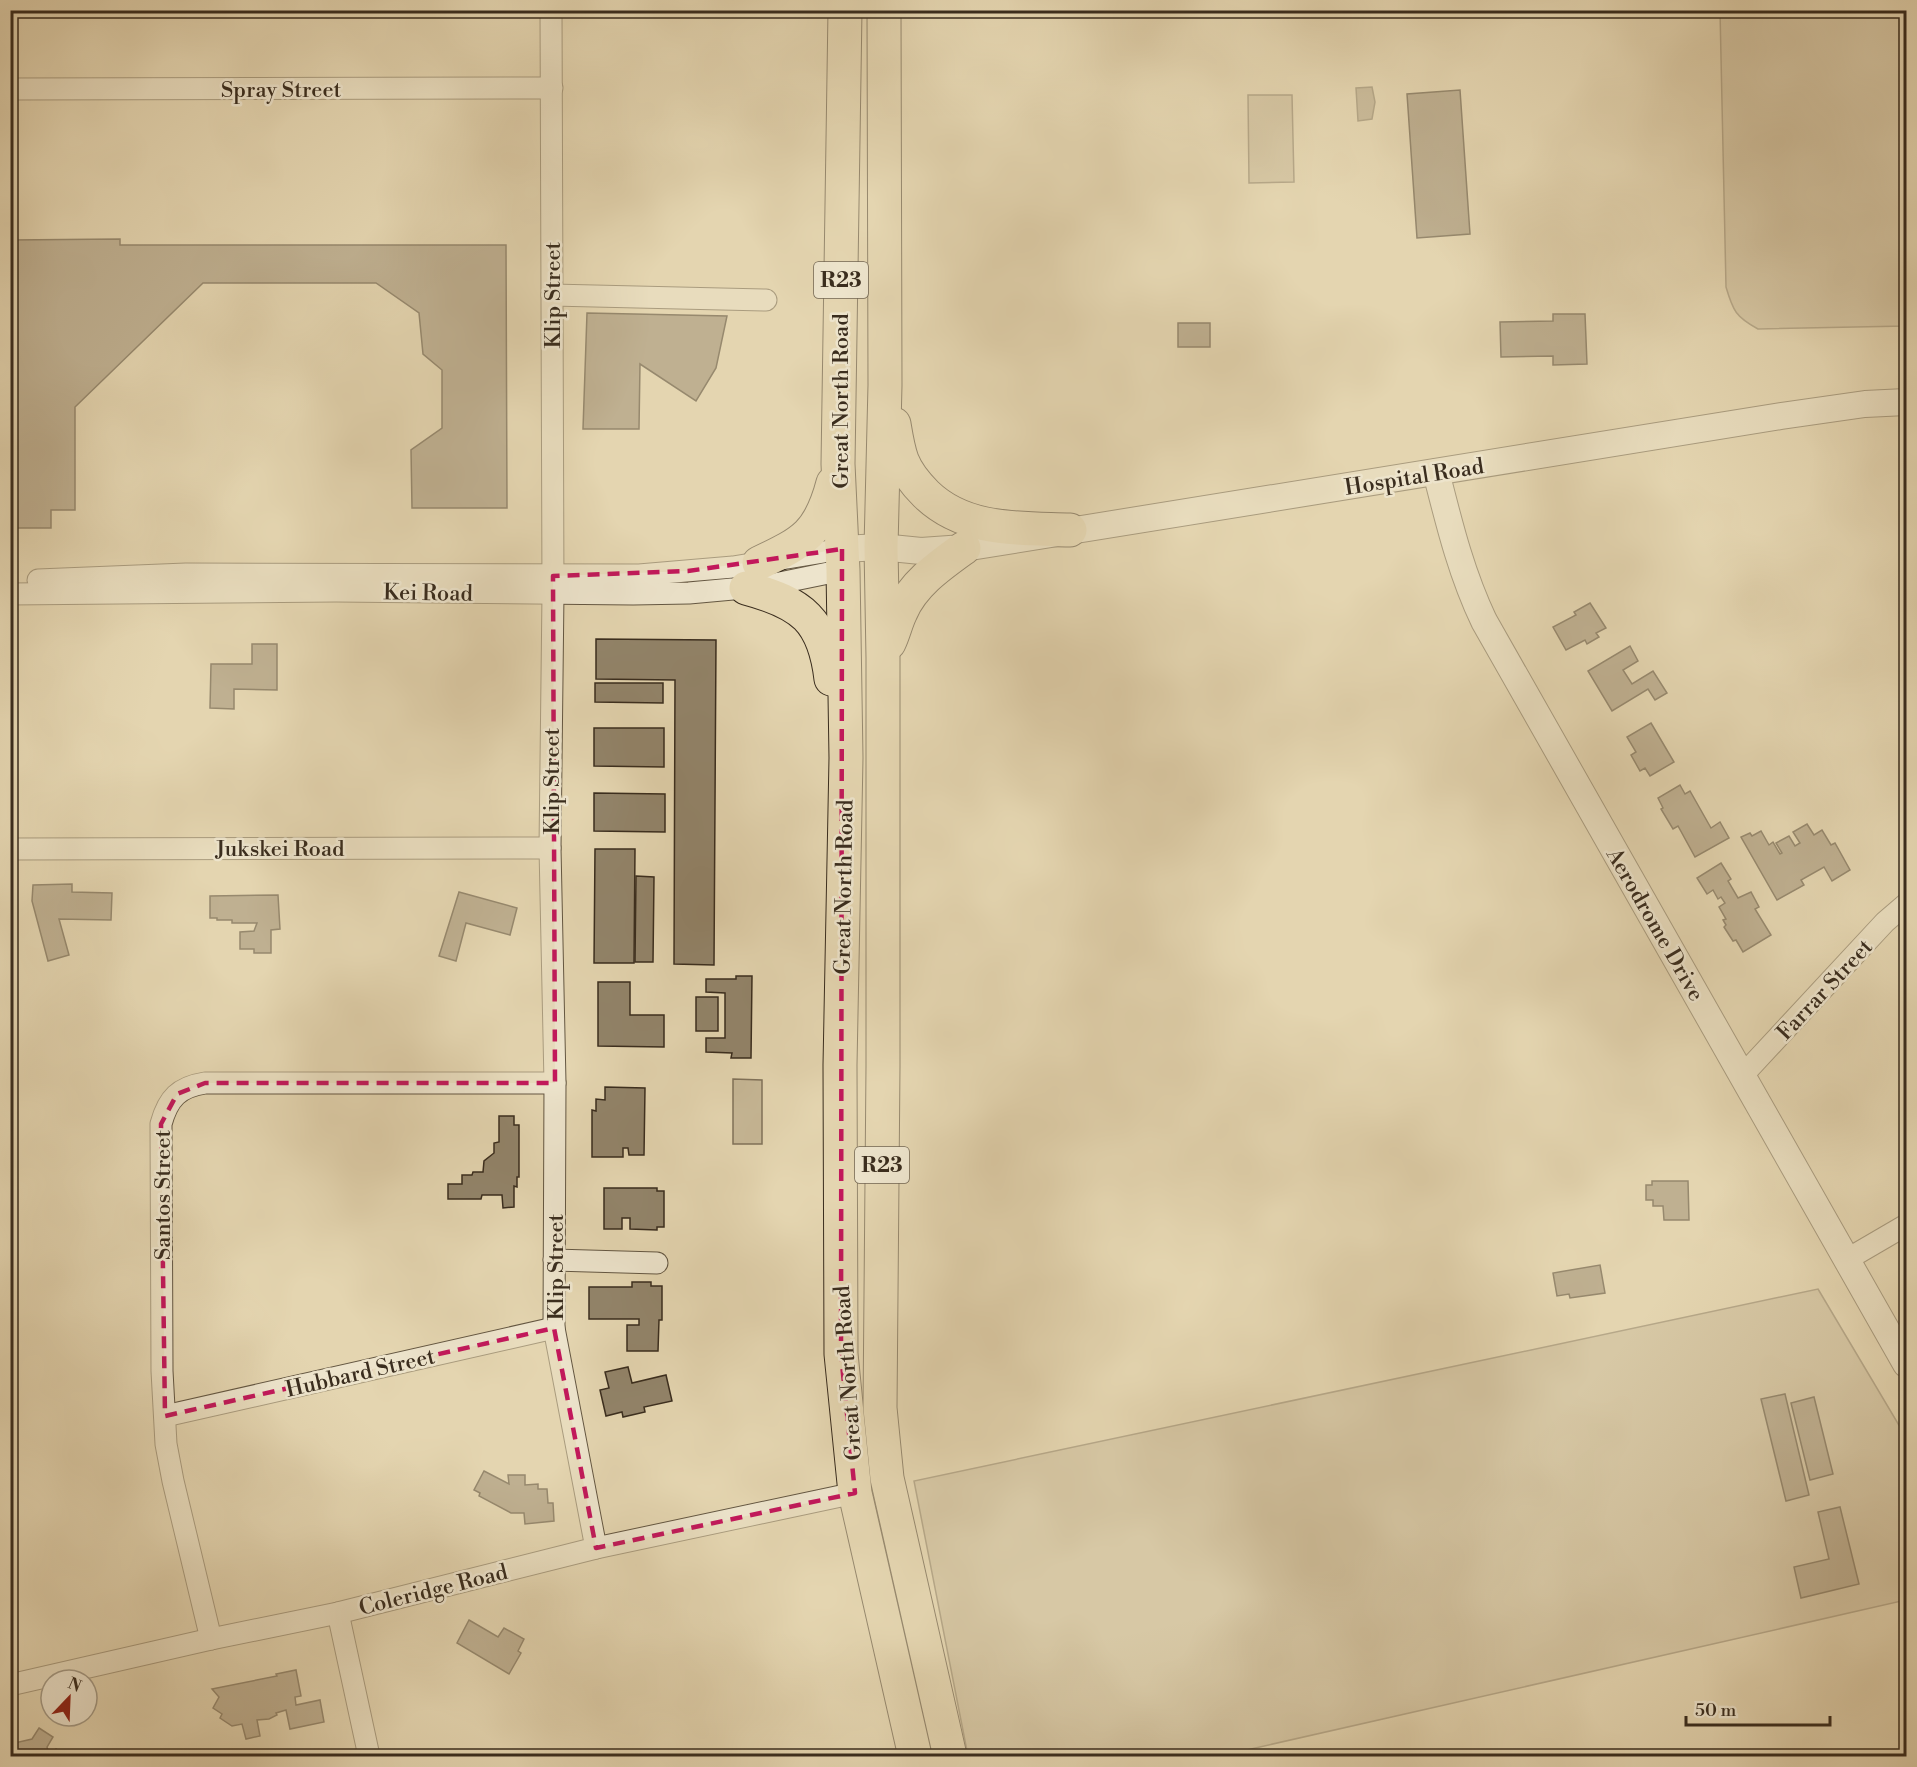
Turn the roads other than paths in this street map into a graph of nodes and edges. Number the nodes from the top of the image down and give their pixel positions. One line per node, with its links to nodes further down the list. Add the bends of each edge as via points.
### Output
1 (551, 10): 4 (street, Klip Street)
2 (845, 13): 3 (main road); 10 (main road, Great North Road / R23)
3 (884, 14): 8 (main road, Great North Road / R23)
4 (552, 88): 5 (street, Spray Street); 6 (street, Klip Street)
5 (10, 89)
6 (552, 295): 7 (street); 18 (street, Klip Street)
7 (766, 300)
8 (885, 385): 12 (main road, via 902,461 916,484 933,501 955,515 983,525); 14 (main road, Great North Road / R23)
9 (1906, 402): 11 (street, Hospital Road, via 1781,416)
10 (838, 464): 15 (main road, Great North Road / R23); 16 (main road, via 820,521 795,546)
11 (1436, 472): 12 (street, Hospital Road); 25 (street, Aerodrome Drive, via 1459,562 1484,621)
12 (1070, 530): 13 (street, Hospital Road)
13 (964, 549): 14 (street, Hospital Road); 20 (main road, via 915,588 901,611)
14 (882, 557): 15 (street, Hospital Road); 20 (main road, Great North Road / R23)
15 (843, 560): 16 (street, Kei Road); 21 (main road, Great North Road / R23)
16 (753, 576): 18 (street, Kei Road, via 639,575); 21 (main road, via 768,594 804,613 821,636)
17 (10, 581): 18 (street, Kei Road, via 186,574)
18 (553, 585): 19 (street, Kei Road); 22 (street, Klip Street)
19 (10, 594)
20 (883, 657): 41 (main road, Great North Road / R23, via 880,1408 887,1478)
21 (846, 758): 34 (main road, Great North Road / R23, via 840,1065 841,1354)
22 (550, 848): 23 (street, Jukskei Road); 26 (street, Klip Street)
23 (10, 849)
24 (1906, 904): 25 (street, Farrar Street)
25 (1742, 1076): 29 (street, Aerodrome Drive)
26 (555, 1083): 28 (street, Klip Street); 33 (street, Santos Street, via 205,1083 177,1094 166,1107 162,1124)
27 (1906, 1225): 29 (street)
28 (554, 1260): 30 (street); 31 (street, Klip Street)
29 (1846, 1260): 32 (street, Aerodrome Drive)
30 (657, 1263)
31 (554, 1328): 33 (street, Hubbard Street); 35 (street, Klip Street)
32 (1906, 1364)
33 (165, 1416): 37 (street, Santos Street, via 173,1481)
34 (855, 1493): 35 (street, Coleridge Road); 40 (main road, Great North Road / R23)
35 (596, 1548): 36 (street, Coleridge Road)
36 (338, 1613): 37 (street, Coleridge Road); 39 (street)
37 (211, 1639): 38 (street, Coleridge Road)
38 (10, 1686)
39 (369, 1756)
40 (915, 1756)
41 (950, 1756)

